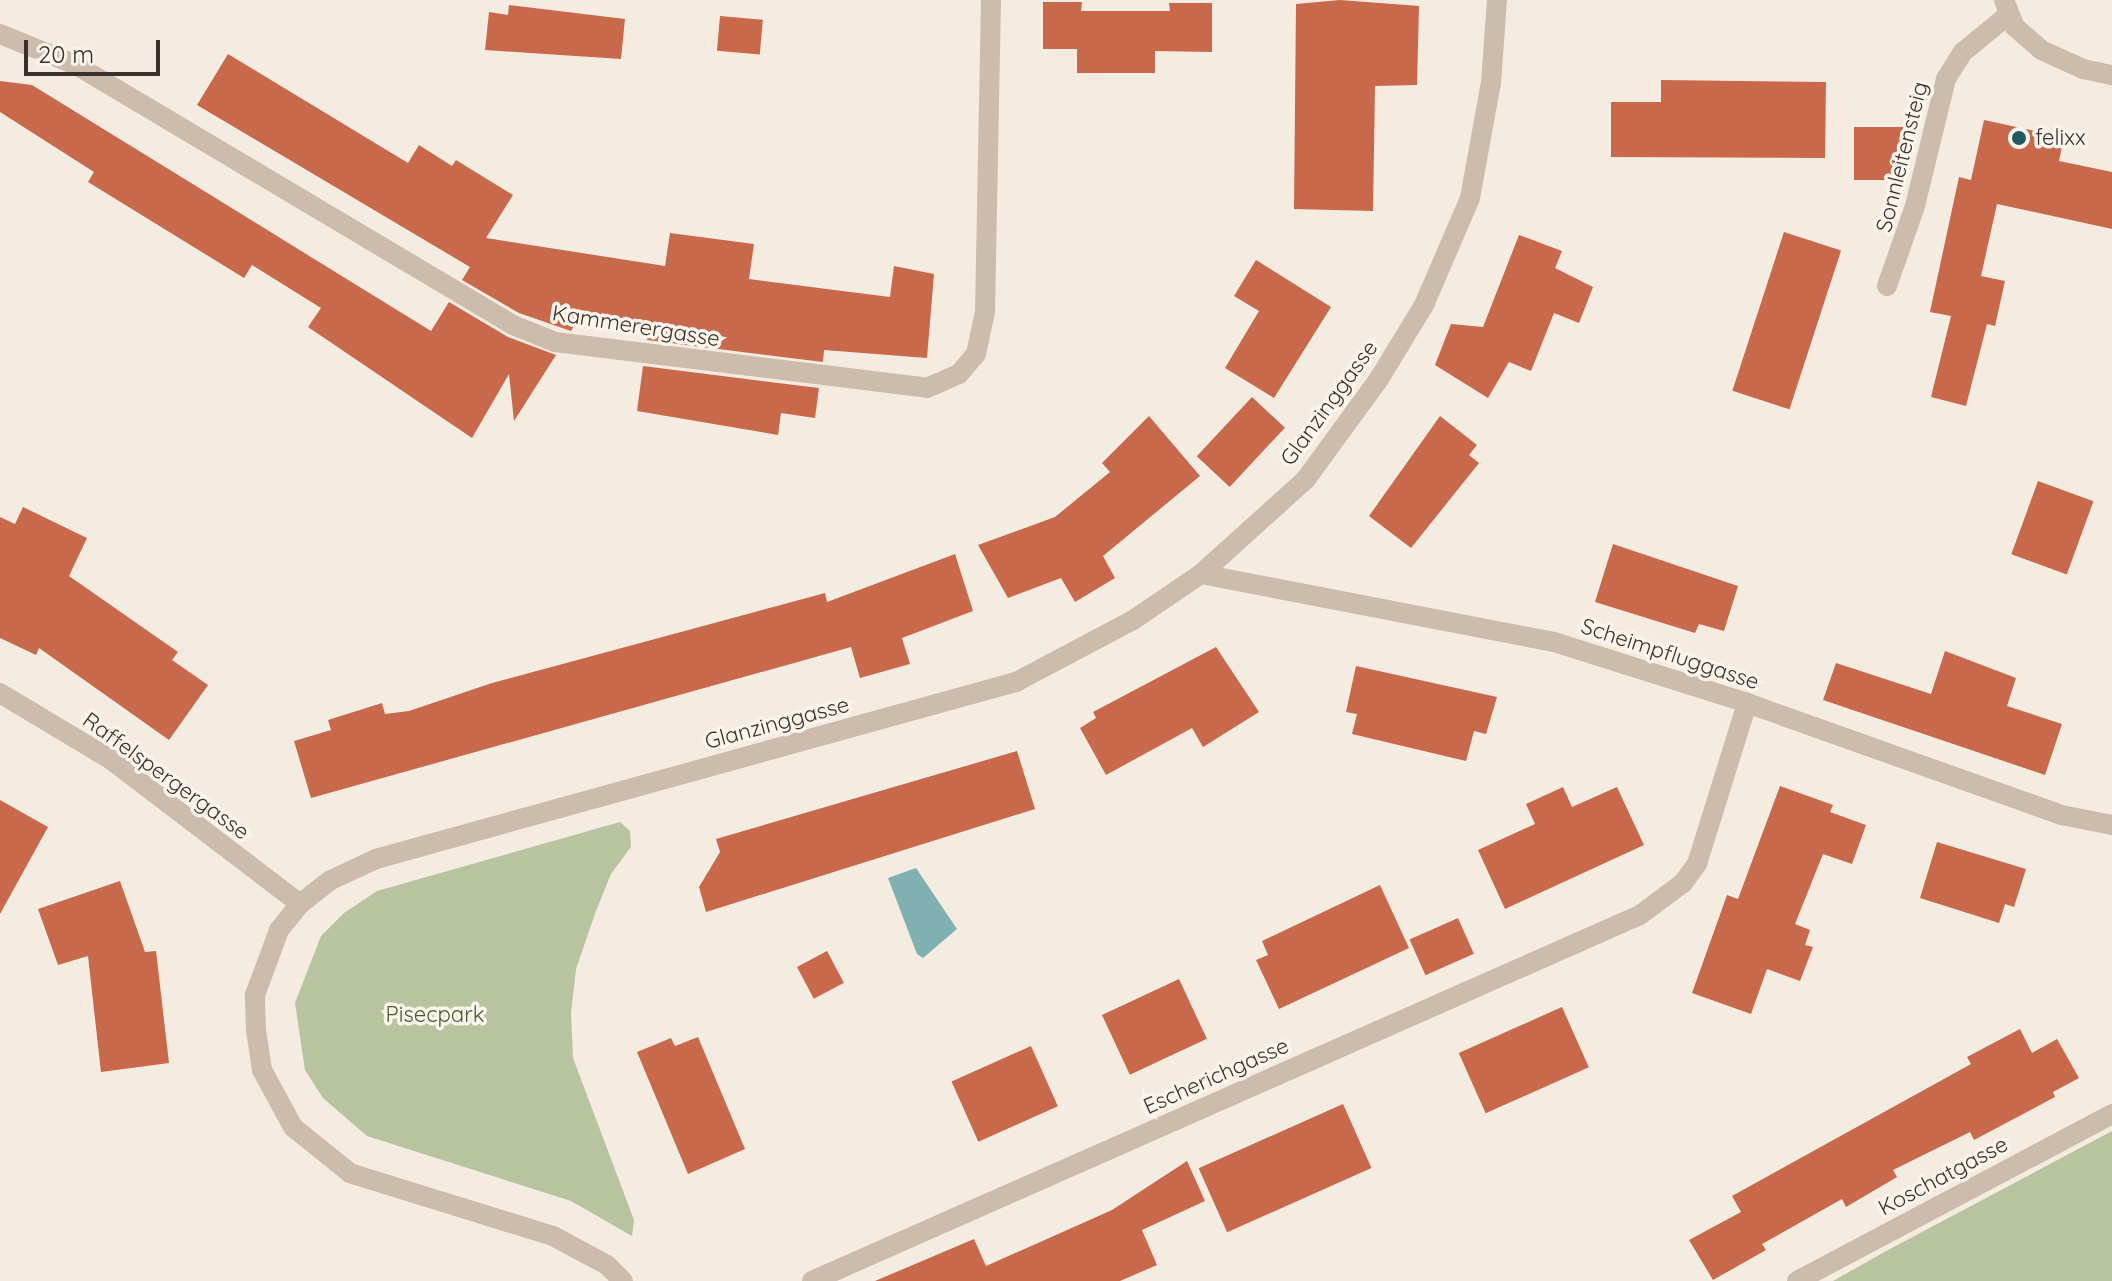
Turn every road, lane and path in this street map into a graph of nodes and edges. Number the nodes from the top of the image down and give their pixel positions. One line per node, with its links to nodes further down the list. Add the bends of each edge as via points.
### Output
1 (991, 0): 4 (street, Kammerergasse, via 985,312 976,354 959,374 927,388 541,336 513,325 76,65)
2 (1497, 0): 7 (street, Glanzinggasse, via 1491,83 1470,198 1424,305 1379,379 1306,479)
3 (2006, 8): 5 (street, via 2041,50); 6 (street, Sonnleitensteig, via 1963,52 1946,79 1915,206)
4 (0, 34)
5 (2112, 75)
6 (1887, 286)
7 (1201, 574): 9 (street, Scheimpfluggasse, via 1554,642); 11 (street, Glanzinggasse, via 1133,620 1016,682 376,859 331,880)
8 (0, 693): 11 (street, Raffelspergergasse, via 110,759)
9 (1747, 703): 10 (street, Scheimpfluggasse, via 2061,815); 14 (street, Escherichgasse, via 1697,864 1673,891 1640,915)
10 (2112, 825)
11 (300, 904): 13 (street, Glanzinggasse, via 273,943 255,995 262,1070 293,1127 350,1173 553,1236 607,1265)
12 (2112, 1114): 15 (street, Koschatgasse)
13 (623, 1281)
14 (812, 1281)
15 (1797, 1281)

